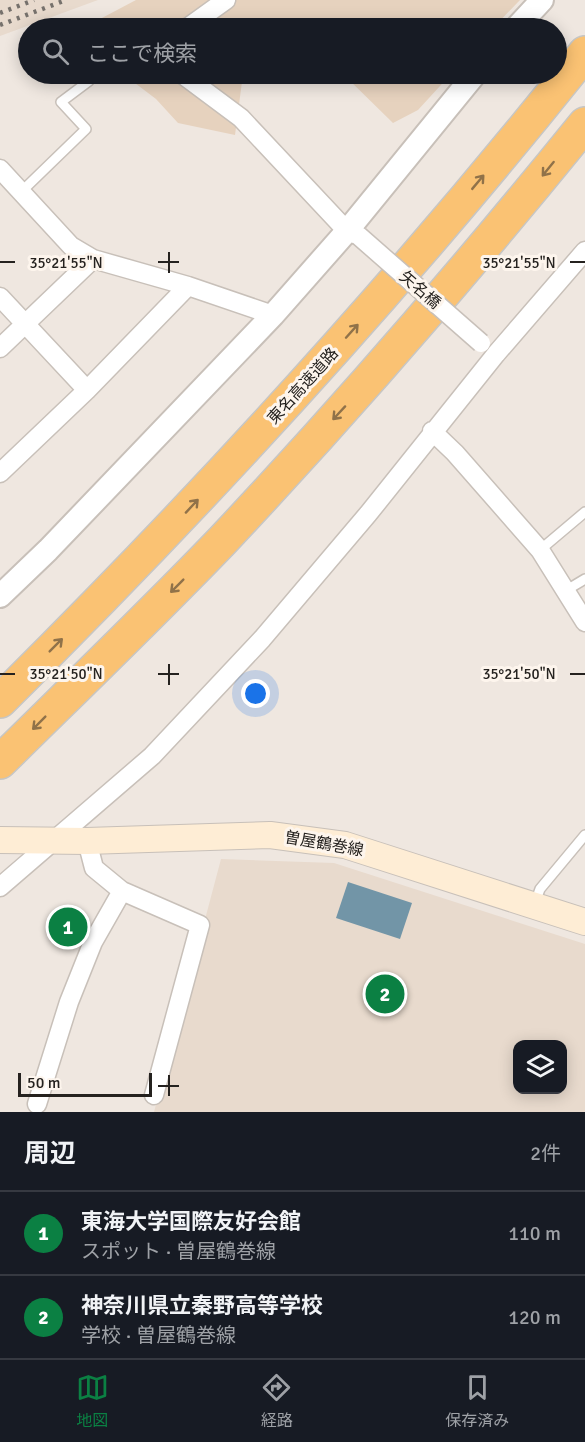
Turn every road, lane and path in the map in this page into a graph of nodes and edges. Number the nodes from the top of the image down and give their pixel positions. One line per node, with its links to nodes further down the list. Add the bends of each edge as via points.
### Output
1 (226, 0): 3 (street)
2 (542, 0): 4 (street)
3 (201, 18)
4 (525, 18)
5 (585, 52): 6 (highway, 東名高速道路, one-way to 5)
6 (567, 74)
7 (85, 84): 13 (lane, via 61,102 86,129)
8 (195, 84): 14 (street, 矢名橋, via 241,118)
9 (467, 84): 14 (street)
10 (559, 84): 32 (highway, 東名高速道路, one-way to 10, via 132,571 273,421 387,292)
11 (585, 123): 33 (highway, one-way to 33, via 475,259 221,542)
12 (0, 169): 13 (street)
13 (21, 192): 16 (street, via 70,246)
14 (353, 234): 19 (street); 22 (street, 矢名橋, bridge)
15 (585, 252): 22 (street)
16 (93, 259): 17 (street); 20 (street)
17 (188, 286): 19 (street); 23 (street)
18 (0, 297): 20 (street)
19 (273, 315): 30 (street)
20 (26, 324): 21 (street); 23 (street)
21 (0, 348)
22 (488, 348): 24 (street)
23 (87, 390): 25 (street)
24 (432, 431): 27 (street); 35 (street, via 262,639 152,756)
25 (0, 473)
26 (585, 512): 27 (lane)
27 (540, 550): 29 (street)
28 (585, 579): 29 (lane)
29 (565, 591): 31 (street)
30 (0, 596)
31 (585, 622)
32 (0, 702)
33 (0, 762)
34 (585, 835): 40 (lane, via 540,889)
35 (52, 842): 36 (main road, 曽屋鶴巻線); 37 (main road, 曽屋鶴巻線, via 17,857); 38 (street)
36 (87, 842): 39 (street, via 94,868); 40 (main road, 曽屋鶴巻線, via 270,835 324,842 399,861)
37 (2, 846)
38 (0, 887)
39 (122, 891): 42 (street, via 200,925); 43 (street, via 89,952 69,1002)
40 (534, 905): 41 (main road, 曽屋鶴巻線)
41 (585, 922)
42 (154, 1095)
43 (37, 1104)

